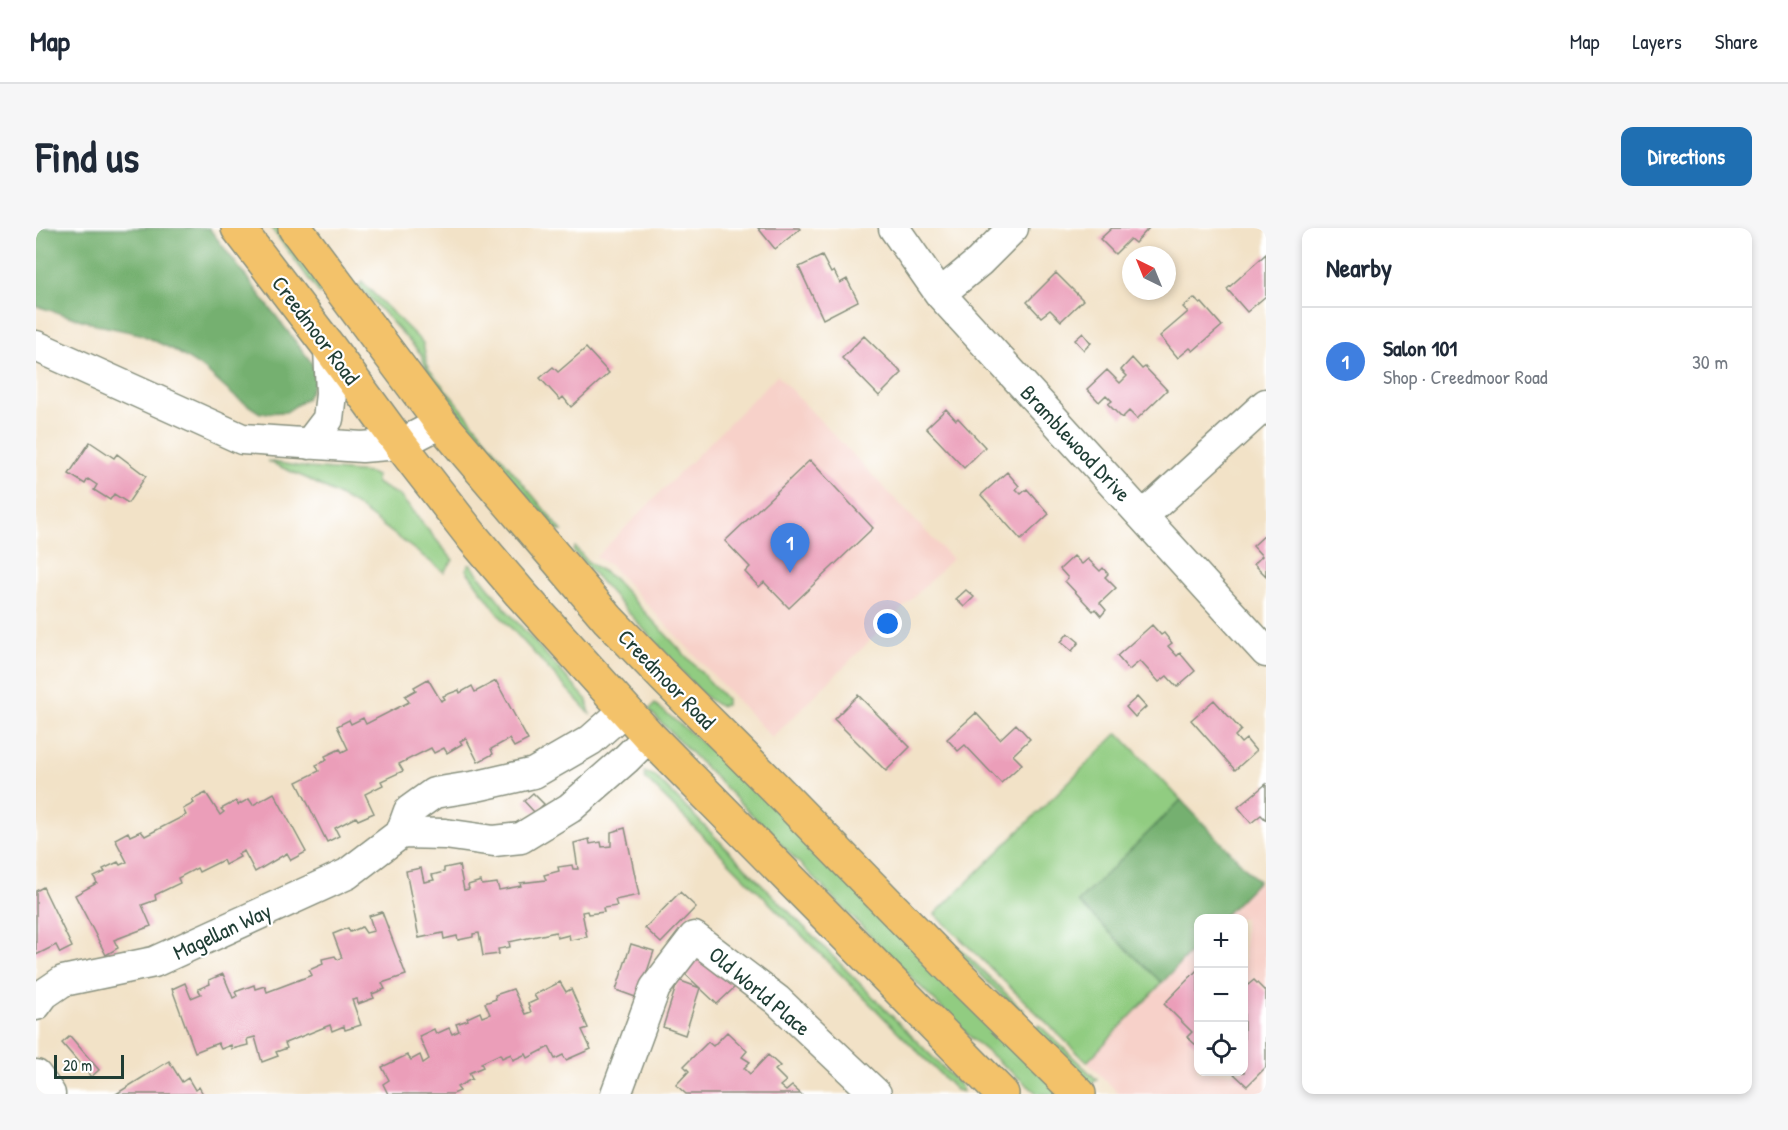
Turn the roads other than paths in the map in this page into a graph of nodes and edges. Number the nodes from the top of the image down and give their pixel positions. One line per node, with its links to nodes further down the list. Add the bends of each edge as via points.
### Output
1 (238, 228): 7 (main road, Creedmoor Road)
2 (295, 228): 9 (main road, Creedmoor Road)
3 (894, 228): 5 (street, Bramblewood Drive)
4 (1013, 228): 5 (street)
5 (940, 294): 12 (street, Bramblewood Drive)
6 (36, 346): 10 (street, via 242,439)
7 (329, 347): 10 (street, via 328,419); 11 (main road, Creedmoor Road)
8 (1266, 404): 12 (street)
9 (441, 423): 11 (street); 23 (main road, Creedmoor Road, via 608,619 664,678)
10 (309, 444): 11 (street)
11 (400, 444): 14 (main road, Creedmoor Road, via 474,539)
12 (1143, 516): 13 (street, Bramblewood Drive)
13 (1266, 652)
14 (625, 710): 15 (main road, Creedmoor Road); 16 (street, Magellan Way, via 591,740 534,772 434,792 410,811)
15 (649, 736): 16 (street, via 570,808 521,838 494,841); 19 (main road, Creedmoor Road)
16 (401, 833): 17 (street, Magellan Way, via 347,874 154,962 63,981)
17 (36, 1005)
18 (36, 1076): 20 (street)
19 (995, 1092)
20 (50, 1094)
21 (616, 1094): 22 (street, Old World Place, via 655,988 694,937 777,1000)
22 (876, 1094)
23 (1079, 1094)

